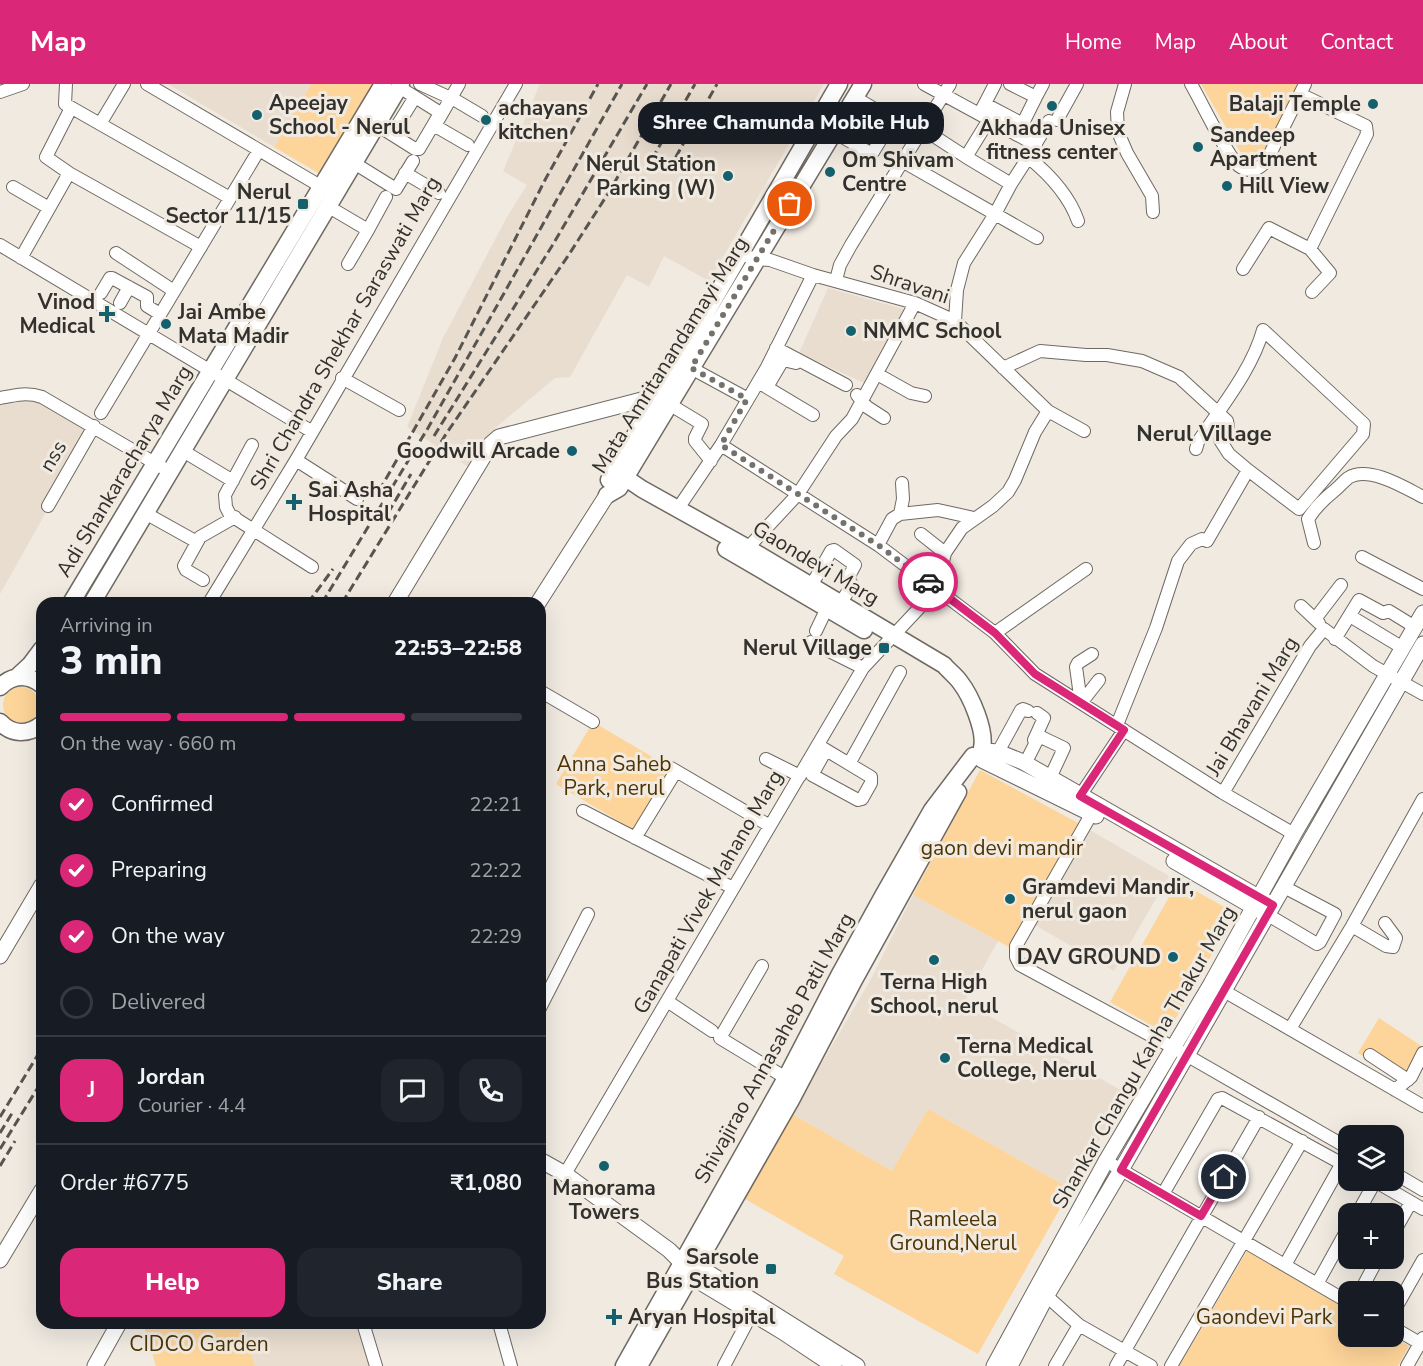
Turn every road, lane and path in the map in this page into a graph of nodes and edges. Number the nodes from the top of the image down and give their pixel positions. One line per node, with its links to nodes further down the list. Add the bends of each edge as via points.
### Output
1 (23, 84): 20 (street)
2 (66, 84): 25 (street, via 65,104)
3 (124, 84): 29 (street)
4 (147, 84): 39 (street)
5 (420, 84): 24 (street)
6 (459, 84): 24 (street)
7 (516, 84): 84 (street, Shri Chandra Shekhar Saraswati Marg)
8 (839, 84): 63 (main road, Mata Amritanandamayi Marg)
9 (924, 84): 21 (street)
10 (950, 84): 21 (street)
11 (995, 84): 26 (street)
12 (1010, 84): 23 (street)
13 (1043, 84): 23 (street)
14 (1077, 84): 38 (street)
15 (1125, 84): 54 (street, via 1117,112 1118,132 1152,196)
16 (1191, 84): 18 (street, via 1233,159 1245,169 1254,170 1267,160)
17 (394, 85): 22 (street); 30 (main road, Adi Shankaracharya Marg); 50 (main road, Adi Shankaracharya Marg)
18 (1302, 89): 61 (street, via 1366,126 1367,134)
19 (858, 91): 33 (main road, Mata Amritanandamayi Marg); 33 (street, via 892,122 870,153)
20 (0, 92)
21 (943, 95): 26 (street); 32 (street)
22 (415, 97): 35 (street); 35 (street, via 439,112 420,149)
23 (1036, 97): 34 (street)
24 (451, 99): 28 (street); 37 (street, via 437,127)
25 (71, 108): 29 (street); 45 (street, via 46,157)
26 (983, 110): 34 (street)
27 (1031, 113): 34 (street)
28 (482, 116)
29 (100, 124): 51 (street)
30 (377, 125): 35 (street); 44 (main road, Adi Shankaracharya Marg)
31 (985, 126): 40 (street)
32 (923, 129): 40 (street); 43 (street)
33 (834, 132): 63 (main road, Mata Amritanandamayi Marg)
34 (1020, 132): 38 (street)
35 (392, 134)
36 (948, 138): 40 (street)
37 (468, 145)
38 (1035, 145): 41 (street)
39 (259, 150): 50 (street); 51 (street)
40 (968, 154): 47 (street)
41 (1028, 157): 47 (street); 56 (street, via 1049,174)
42 (413, 161): 46 (street)
43 (902, 161): 55 (street); 68 (street, via 851,245)
44 (354, 163): 50 (main road, Adi Shankaracharya Marg); 52 (street)
45 (69, 173): 53 (street); 60 (street)
46 (405, 173): 49 (street); 52 (street)
47 (1011, 184): 55 (street)
48 (14, 187): 53 (street)
49 (439, 194)
50 (329, 196): 57 (street); 83 (main road, Adi Shankaracharya Marg)
51 (230, 198): 60 (street)
52 (389, 198): 57 (street)
53 (49, 208): 64 (street)
54 (1153, 212)
55 (995, 214): 58 (street); 76 (street, via 964,263)
56 (1078, 221)
57 (368, 230): 65 (street)
58 (1037, 238)
59 (0, 245): 64 (street)
60 (201, 247): 70 (street)
61 (1310, 249): 66 (street, via 1269,228); 72 (street, via 1330,273)
62 (116, 253): 70 (street)
63 (748, 256): 67 (street, Shravani); 80 (main road, Mata Amritanandamayi Marg); 91 (main road, Mata Amritanandamayi Marg)
64 (21, 258): 77 (street)
65 (348, 264)
66 (1244, 269)
67 (813, 275): 68 (street, Shravani); 78 (street)
68 (836, 280): 74 (street, Shravani)
69 (129, 287): 71 (street, via 110,278); 73 (street); 75 (street, via 147,297 147,306)
70 (174, 291): 75 (street)
71 (101, 292)
72 (1312, 292)
73 (120, 303)
74 (915, 303): 76 (street, Shravani); 82 (street)
75 (160, 314): 77 (street)
76 (955, 321): 81 (street, Shravani)
77 (149, 334): 83 (street); 95 (street)
78 (776, 348): 79 (street); 85 (street)
79 (787, 357): 85 (street); 86 (street)
80 (691, 368): 90 (street); 91 (main road, Mata Amritanandamayi Marg)
81 (1004, 368): 93 (street, Shravani); 94 (street, via 1040,351 1142,361 1179,377)
82 (877, 374): 87 (street, via 911,393); 88 (street)
83 (218, 376): 99 (street); 104 (main road, Adi Shankaracharya Marg); 107 (main road, Adi Shankaracharya Marg)
84 (342, 378): 92 (street); 99 (street, Shri Chandra Shekhar Saraswati Marg)
85 (764, 382): 90 (street); 96 (street)
86 (846, 385)
87 (925, 396)
88 (859, 397): 97 (street); 114 (street, via 852,419 836,436)
89 (0, 398): 98 (street, via 32,394)
90 (746, 398): 102 (street); 106 (street)
91 (663, 400): 106 (street, via 702,424 695,441); 111 (main road, Mata Amritanandamayi Marg); 140 (street, via 498,437)
92 (399, 410)
93 (1048, 411): 100 (street, Shravani); 121 (street, via 1008,492)
94 (1218, 412): 103 (street); 108 (street, via 1228,426 1220,440); 108 (street, via 1260,342 1263,330 1364,424 1363,434 1299,509)
95 (101, 413)
96 (813, 416)
97 (884, 418)
98 (94, 426): 107 (street); 116 (street, nss)
99 (311, 431): 105 (street, Shri Chandra Shekhar Saraswati Marg)
100 (1084, 431)
101 (252, 445): 110 (street)
102 (721, 445): 106 (street); 114 (street)
103 (1196, 449)
104 (183, 451): 109 (main road, Adi Shankaracharya Marg); 110 (street)
105 (296, 458): 113 (street); 122 (street, Shri Chandra Shekhar Saraswati Marg)
106 (709, 459): 117 (street)
107 (155, 463): 109 (street); 137 (main road, Adi Shankaracharya Marg)
108 (1248, 470): 167 (street, via 1206,541 1191,544 1178,561)
109 (170, 472): 118 (main road, Adi Shankaracharya Marg)
110 (233, 481): 120 (street, via 225,495 226,507)
111 (615, 482): 117 (main road, Gaondevi Marg, via 642,489); 127 (main road, Gaondevi Marg); 141 (street, Mata Amritanandamayi Marg)
112 (902, 483): 119 (street)
113 (354, 494)
114 (798, 494): 126 (street); 127 (street)
115 (1423, 497): 125 (street, via 1384,478 1368,474 1348,478 1308,519)
116 (48, 506)
117 (677, 510): 127 (main road, Gaondevi Marg)
118 (145, 513): 124 (street); 138 (main road, Adi Shankaracharya Marg)
119 (900, 514): 121 (street, via 938,510); 126 (street, via 892,519)
120 (235, 518): 122 (street); 124 (street)
121 (974, 519): 128 (street, via 962,528)
122 (254, 529): 130 (street); 139 (street, Shri Chandra Shekhar Saraswati Marg)
123 (921, 534): 128 (street)
124 (197, 542): 132 (street, via 184,566)
125 (1314, 543)
126 (878, 545): 135 (street)
127 (743, 552): 134 (main road, Gaondevi Marg); 143 (main road, Gaondevi Marg)
128 (945, 553): 135 (street)
129 (1362, 557): 136 (street)
130 (312, 567)
131 (1086, 569): 148 (street)
132 (203, 580)
133 (1341, 585): 146 (street)
134 (811, 586): 143 (main road, Gaondevi Marg); 143 (street, via 831,551 855,565 848,578 852,585)
135 (937, 589): 148 (street); 149 (street, Ganapati Vivek Mahano Marg)
136 (1423, 590)
137 (75, 597)
138 (96, 597)
139 (213, 597)
140 (399, 597)
141 (542, 597)
142 (1301, 606): 146 (street)
143 (833, 607): 149 (main road, Gaondevi Marg); 155 (street, via 814,636)
144 (1423, 614): 147 (street, Shankar Changu Kanha Thakur Marg)
145 (1350, 615): 147 (street, via 1361,600); 150 (street); 152 (street)
146 (1319, 624): 150 (street, Jai Bhavani Marg); 176 (street, Jai Bhavani Marg, via 1310,646)
147 (1415, 627): 152 (street, Shankar Changu Kanha Thakur Marg)
148 (995, 633): 164 (street, via 1035,674)
149 (889, 639): 155 (street, Ganapati Vivek Mahano Marg); 170 (main road, Gaondevi Marg, via 925,663 959,697)
150 (1335, 639): 158 (street, Jai Bhavani Marg)
151 (1423, 644): 158 (street, Shankar Changu Kanha Thakur Marg)
152 (1403, 648): 158 (street, Shankar Changu Kanha Thakur Marg)
153 (1092, 654): 164 (street, via 1076,667)
154 (36, 658): 157 (main road)
155 (863, 668): 169 (street, Ganapati Vivek Mahano Marg)
156 (900, 672): 173 (street)
157 (17, 677): 160 (main road); 161 (main road)
158 (1394, 678): 162 (street, Jai Bhavani Marg); 183 (street, Shankar Changu Kanha Thakur Marg); 184 (street, Shankar Changu Kanha Thakur Marg)
159 (1099, 680): 164 (street)
160 (36, 681)
161 (0, 687)
162 (1423, 694)
163 (546, 695): 165 (street)
164 (1081, 703): 167 (street)
165 (593, 723)
166 (36, 727): 168 (main road, via 28,732)
167 (1120, 727): 176 (street); 177 (street)
168 (4, 728)
169 (822, 747): 173 (street); 173 (street, via 812,775 860,801 873,780); 174 (street, Ganapati Vivek Mahano Marg)
170 (982, 754): 172 (street); 172 (street, via 1023,708 1044,718); 180 (street); 202 (main road, Shivajirao Annasaheb Patil Marg, via 932,810); 229 (main road, Shivajirao Annasaheb Patil Marg, via 946,811 791,1100)
171 (766, 759): 174 (street)
172 (1024, 763): 175 (street); 175 (street, via 1039,736 1064,748)
173 (849, 764)
174 (800, 776): 181 (street, Ganapati Vivek Mahano Marg)
175 (1050, 778): 177 (street)
176 (1223, 793): 183 (street)
177 (1080, 796): 188 (street)
178 (1423, 799): 191 (street)
179 (583, 811): 182 (street)
180 (1092, 813): 188 (street); 199 (street, via 1016,946 1016,957 1020,965)
181 (770, 826): 182 (street, via 673,770); 186 (street, Ganapati Vivek Mahano Marg)
182 (635, 838): 186 (street)
183 (1291, 841): 184 (street); 188 (street, Shankar Changu Kanha Thakur Marg)
184 (1303, 855): 185 (street, Shankar Changu Kanha Thakur Marg)
185 (1284, 887): 188 (street, Shankar Changu Kanha Thakur Marg); 188 (street, via 1311,905 1335,914 1317,944)
186 (734, 888): 196 (street, Ganapati Vivek Mahano Marg)
187 (36, 895): 192 (street)
188 (1264, 906): 194 (street, Shankar Changu Kanha Thakur Marg)
189 (588, 914): 195 (street)
190 (1385, 923): 191 (street, via 1396,938 1393,947)
191 (1352, 926): 197 (street)
192 (0, 956)
193 (762, 966): 202 (street, via 720,1038)
194 (1217, 987): 197 (street); 199 (street, Shankar Changu Kanha Thakur Marg)
195 (546, 996)
196 (667, 1001): 198 (street); 213 (street, Ganapati Vivek Mahano Marg)
197 (1290, 1029): 204 (street)
198 (712, 1031)
199 (1180, 1052): 208 (street); 209 (street, Shankar Changu Kanha Thakur Marg); 212 (street, Shankar Changu Kanha Thakur Marg)
200 (1423, 1053): 203 (street)
201 (1370, 1055): 203 (street)
202 (786, 1078): 229 (main road, Shivajirao Annasaheb Patil Marg)
203 (1408, 1080): 204 (street)
204 (1395, 1090): 205 (street)
205 (1423, 1106)
206 (1259, 1117): 207 (street); 218 (street, via 1218,1099); 223 (street)
207 (1302, 1141): 210 (street); 224 (street)
208 (1338, 1142)
209 (1106, 1161): 212 (street); 231 (street, Shankar Changu Kanha Thakur Marg)
210 (1338, 1161)
211 (546, 1163): 213 (street)
212 (1121, 1170): 218 (street); 231 (street, Shankar Changu Kanha Thakur Marg)
213 (565, 1174): 229 (street)
214 (1338, 1177): 228 (street)
215 (1404, 1179): 216 (street)
216 (1423, 1190)
217 (1392, 1191): 220 (street)
218 (1163, 1194): 223 (street)
219 (36, 1200): 226 (street)
220 (1411, 1202): 221 (street); 222 (street)
221 (1423, 1209)
222 (1404, 1214)
223 (1201, 1216): 224 (street); 241 (street)
224 (1244, 1241): 228 (street); 255 (street)
225 (1338, 1246): 230 (street)
226 (0, 1260)
227 (1423, 1260): 232 (street)
228 (1285, 1265): 230 (street)
229 (689, 1268): 234 (street); 245 (main road, Shivajirao Annasaheb Patil Marg); 246 (main road, Shivajirao Annasaheb Patil Marg); 249 (street)
230 (1317, 1284): 233 (street)
231 (1042, 1292): 235 (street); 250 (street, Shankar Changu Kanha Thakur Marg); 251 (street, Shankar Changu Kanha Thakur Marg)
232 (1404, 1293)
233 (1338, 1296)
234 (752, 1313): 247 (street); 248 (street)
235 (1079, 1325): 241 (street); 252 (street)
236 (116, 1329): 242 (street)
237 (365, 1329): 243 (street)
238 (501, 1329): 244 (street)
239 (1404, 1333): 240 (street)
240 (1422, 1342): 256 (street)
241 (1125, 1351): 253 (street); 254 (street)
242 (95, 1366)
243 (376, 1366)
244 (511, 1366)
245 (624, 1366)
246 (639, 1366)
247 (724, 1366)
248 (834, 1366)
249 (857, 1366)
250 (994, 1366)
251 (1010, 1366)
252 (1055, 1366)
253 (1116, 1366)
254 (1150, 1366)
255 (1172, 1366)
256 (1407, 1366)

